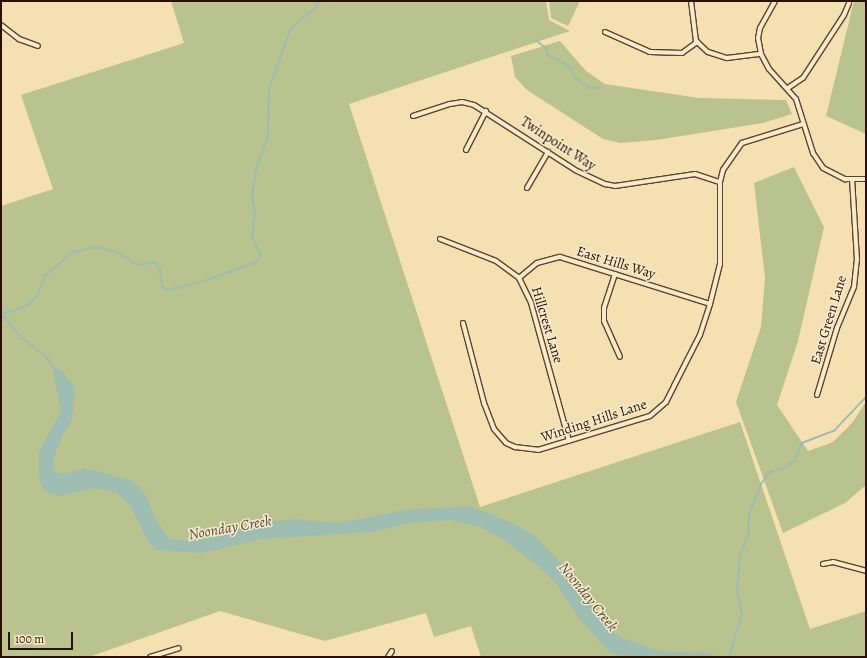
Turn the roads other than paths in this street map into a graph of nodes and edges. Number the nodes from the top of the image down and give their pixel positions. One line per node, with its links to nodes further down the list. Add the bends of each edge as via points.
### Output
1 (691, 1): 6 (street)
2 (775, 1): 8 (street, via 760,28 758,38)
3 (849, 3): 9 (street, via 846,12 804,78)
4 (1, 25): 7 (street, via 19,39)
5 (605, 32): 6 (street, via 650,52 682,53)
6 (697, 42): 8 (street, via 719,58)
7 (38, 46)
8 (761, 54): 9 (street, via 769,69)
9 (788, 88): 12 (street, via 796,99)
10 (486, 111): 11 (street, Twinpoint Way, via 469,104 456,103); 13 (street); 14 (street, Twinpoint Way)
11 (413, 116)
12 (803, 124): 15 (street, via 813,153 824,168); 17 (street, Winding Hills Lane, via 742,144 730,158)
13 (466, 150)
14 (548, 152): 17 (street, Twinpoint Way, via 596,182 615,186 696,174); 18 (street)
15 (852, 179): 16 (street); 25 (street, East Green Lane, via 857,260 854,287 837,328)
16 (866, 179)
17 (720, 182): 22 (street, Winding Hills Lane, via 720,264)
18 (527, 188)
19 (440, 239): 21 (street, Hillcrest Lane, via 496,260)
20 (615, 274): 21 (street, East Hills Way, via 560,257 537,263); 22 (street, East Hills Way); 24 (street, via 604,308 604,321)
21 (519, 278): 26 (street, Hillcrest Lane, via 530,303)
22 (710, 304): 26 (street, Winding Hills Lane, via 700,335 666,402 658,411 641,420)
23 (463, 323): 26 (street, Winding Hills Lane, via 484,403 499,437 515,447 529,451)
24 (620, 357)
25 (817, 395)
26 (569, 441)
27 (823, 564): 28 (street, via 834,562)
28 (866, 571)
29 (179, 648): 31 (street)
30 (392, 651): 32 (street)
31 (150, 657)
32 (388, 657)

